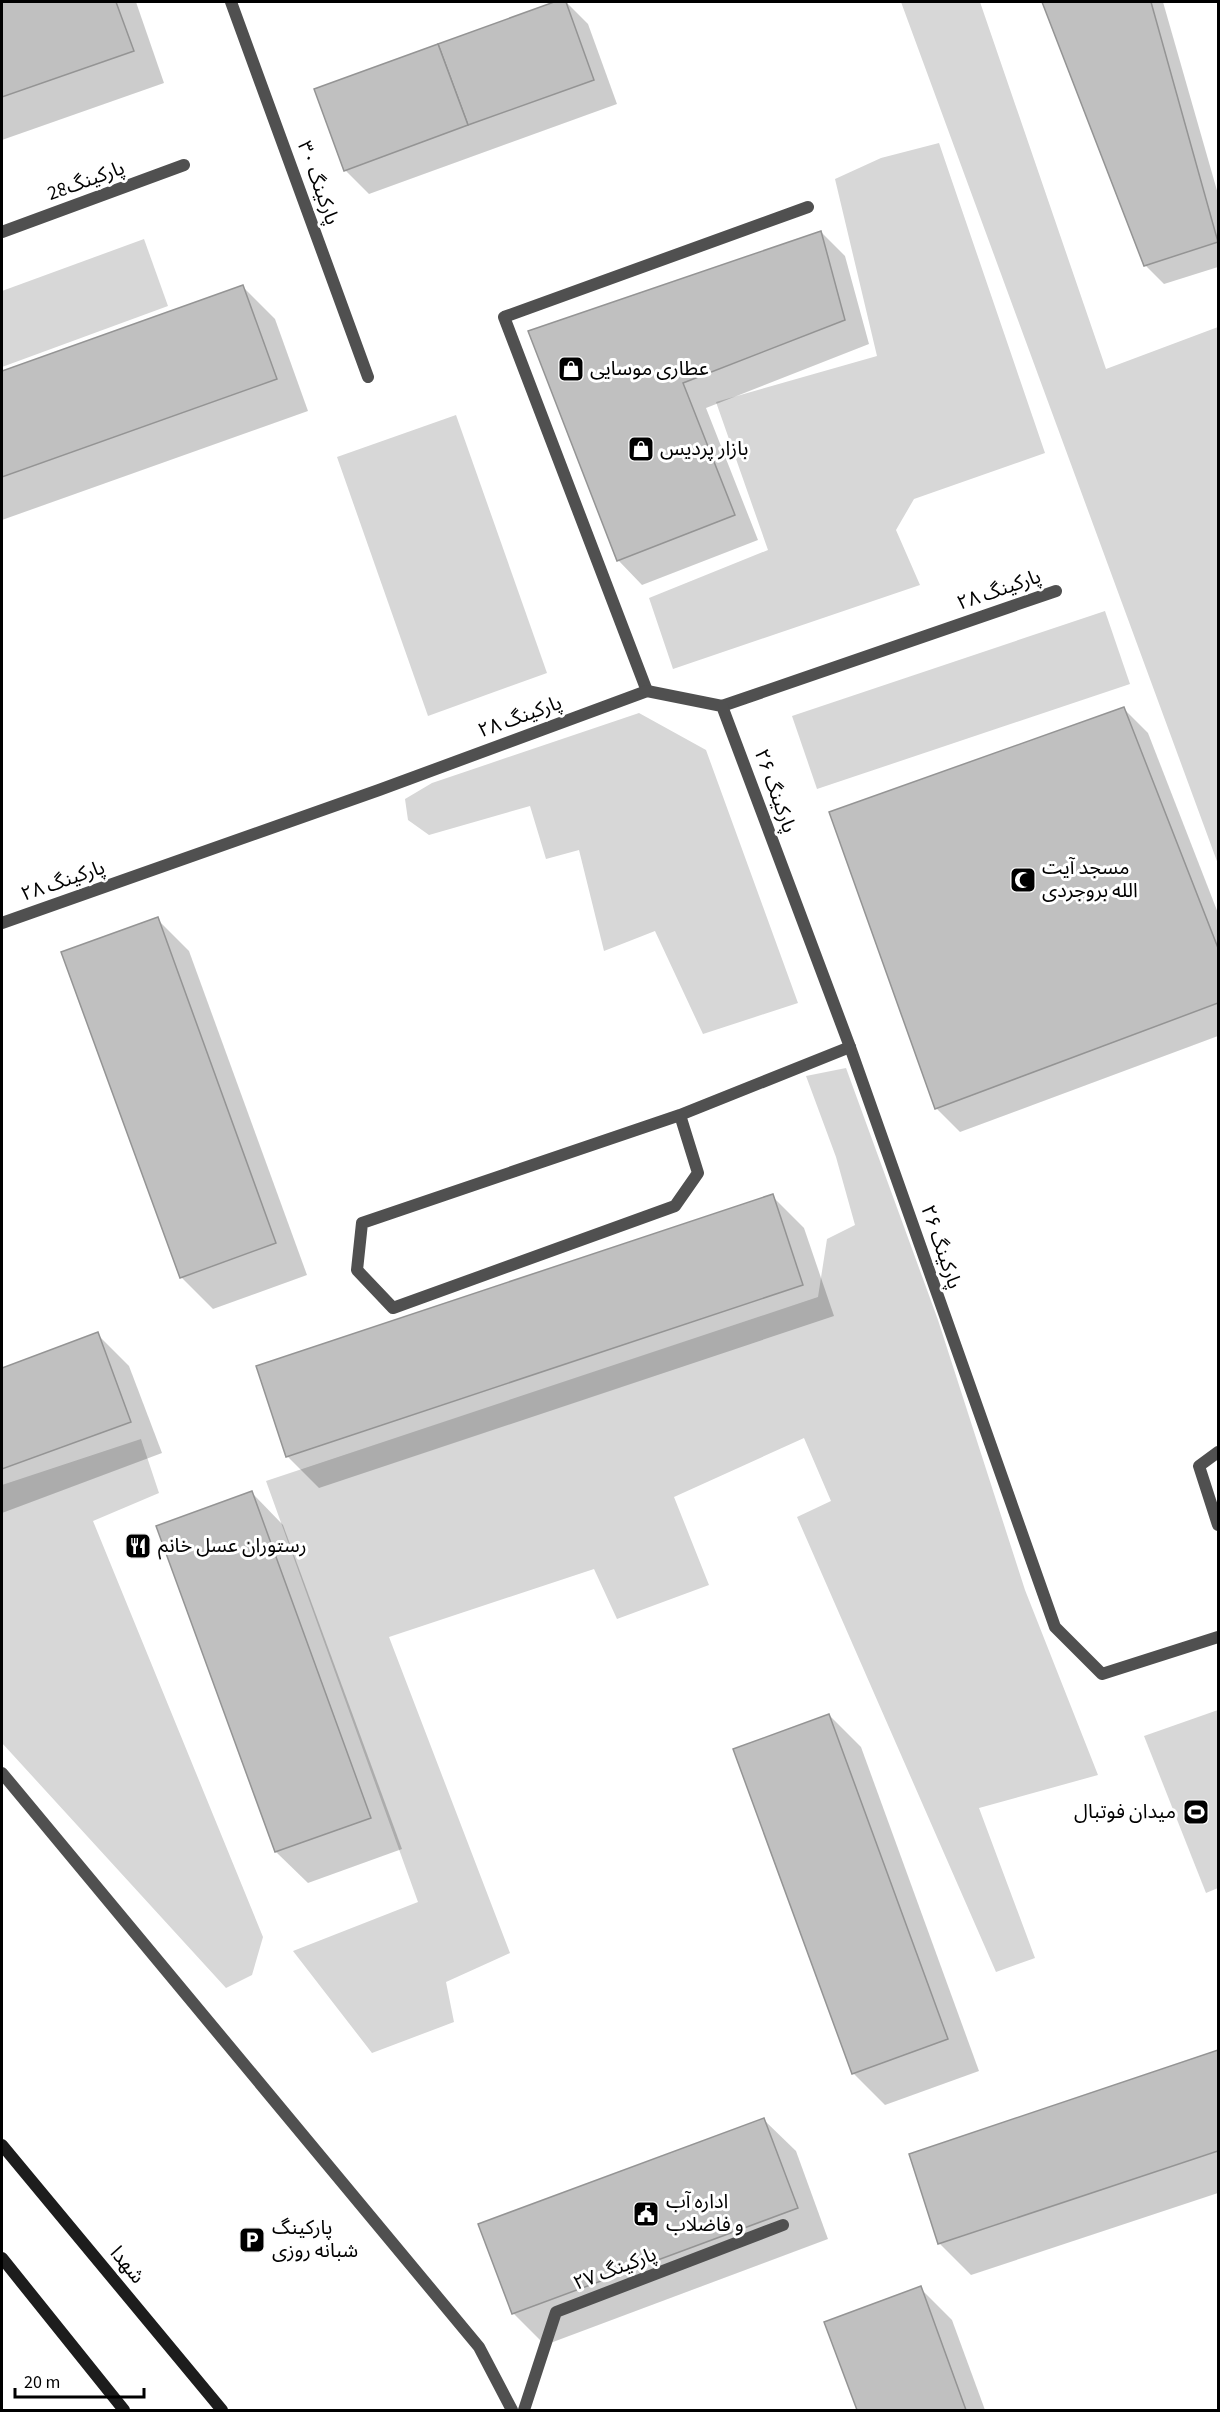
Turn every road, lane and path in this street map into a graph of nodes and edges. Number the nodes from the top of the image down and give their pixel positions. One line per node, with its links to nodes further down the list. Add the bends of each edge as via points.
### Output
1 (231, 2): 5 (street, پارکینگ ۳۰)
2 (184, 165): 4 (street, پارکینگ28)
3 (808, 207): 7 (street, via 504,317)
4 (2, 232)
5 (368, 377)
6 (1056, 591): 8 (street, پارکینگ ۲۸)
7 (647, 691): 8 (street); 9 (street, پارکینگ ۲۸)
8 (722, 706): 10 (street, پارکینگ ۲۶)
9 (2, 923)
10 (850, 1047): 11 (street); 14 (street, پارکینگ ۲۶, via 1055,1627 1102,1674)
11 (680, 1115): 11 (street, via 362,1223 357,1270 393,1308 675,1206 698,1173)
12 (1218, 1452): 13 (street, via 1199,1466)
13 (1218, 1525)
14 (1218, 1637)
15 (2, 1773): 21 (street, via 479,2347)
16 (2, 2145): 20 (main road, شهدا)
17 (783, 2225): 22 (street, پارکینگ ۲۷, via 556,2312)
18 (2, 2258): 19 (main road)
19 (124, 2410)
20 (222, 2410)
21 (512, 2410)
22 (524, 2410)

